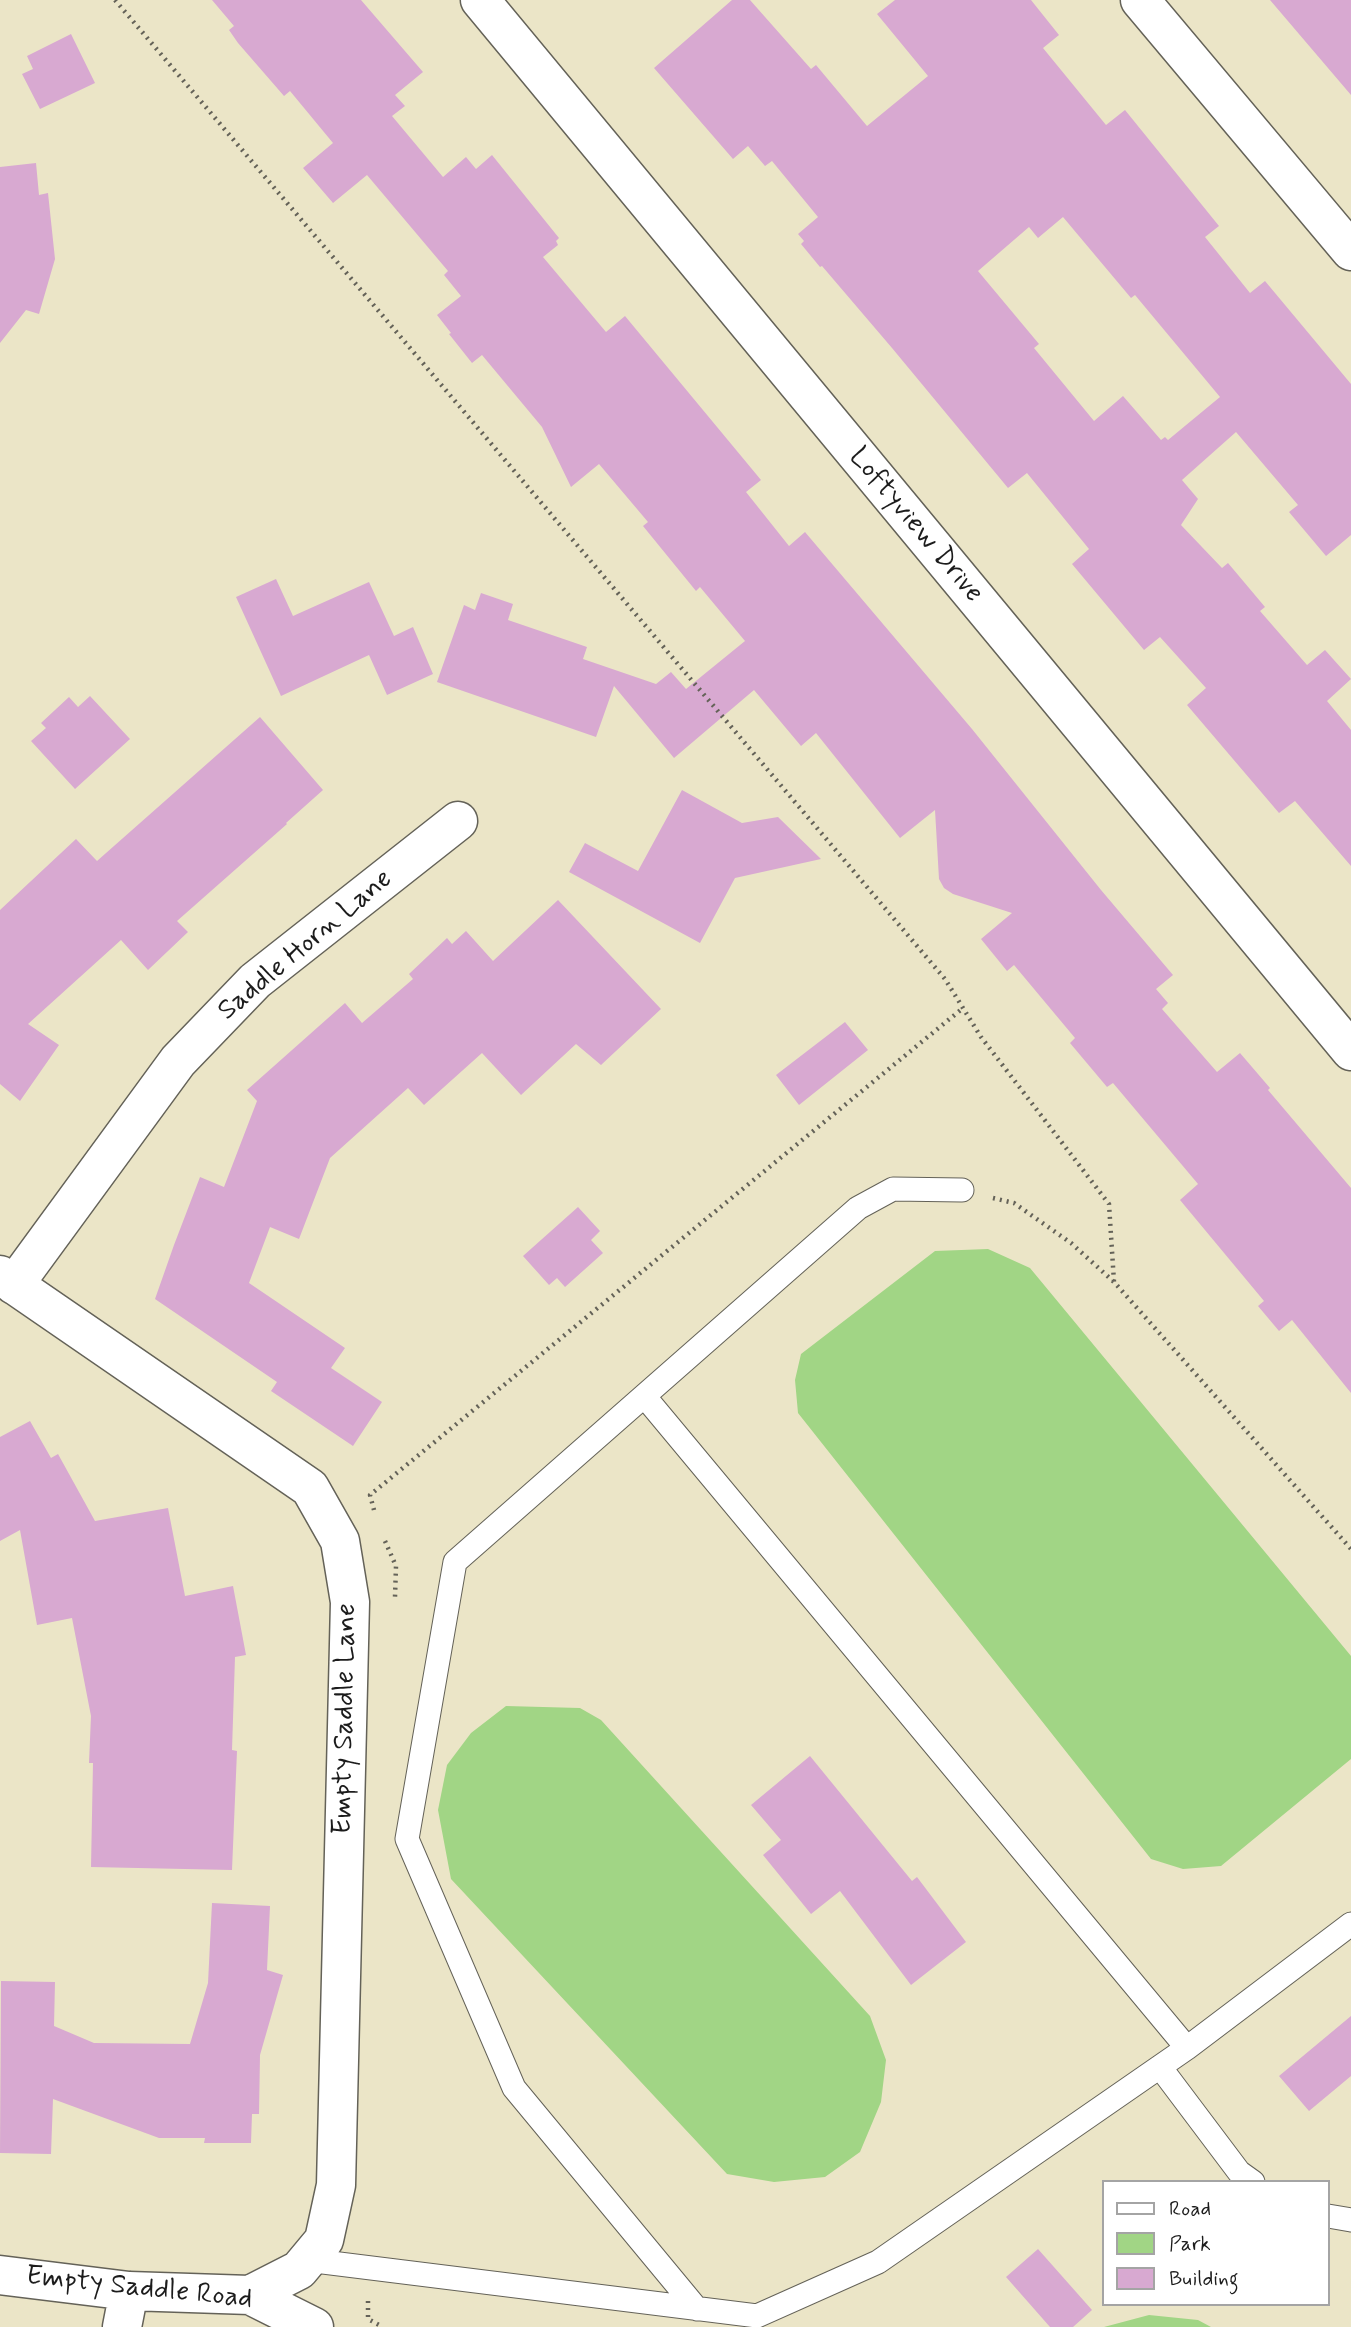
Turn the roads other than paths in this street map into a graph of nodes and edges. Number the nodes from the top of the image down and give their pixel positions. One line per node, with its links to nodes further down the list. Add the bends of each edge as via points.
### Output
1 (480, 0): 5 (street, Loftyview Drive)
2 (1140, 0): 3 (street)
3 (1351, 251)
4 (458, 821): 7 (street, Saddle Horn Lane, via 255,981 178,1061)
5 (1351, 1051)
6 (962, 1190): 8 (lane, via 893,1189 858,1208)
7 (7, 1280): 15 (street, Empty Saddle Lane, via 310,1488 340,1541 350,1602 336,2185 324,2240)
8 (645, 1397): 10 (lane); 19 (lane, via 454,1562 407,1839 514,2088)
9 (1351, 1924): 10 (lane)
10 (1187, 2048): 11 (lane)
11 (1160, 2067): 12 (lane, via 1239,2172); 19 (lane, via 878,2262 757,2316)
12 (1250, 2180)
13 (1330, 2216): 14 (lane)
14 (1351, 2220)
15 (307, 2260): 17 (street, Empty Saddle Lane, via 299,2270); 19 (lane)
16 (0, 2275): 18 (street, Empty Saddle Road)
17 (250, 2295): 18 (street, Empty Saddle Road); 20 (street, Empty Saddle Road)
18 (126, 2309)
19 (697, 2309)
20 (314, 2327)

